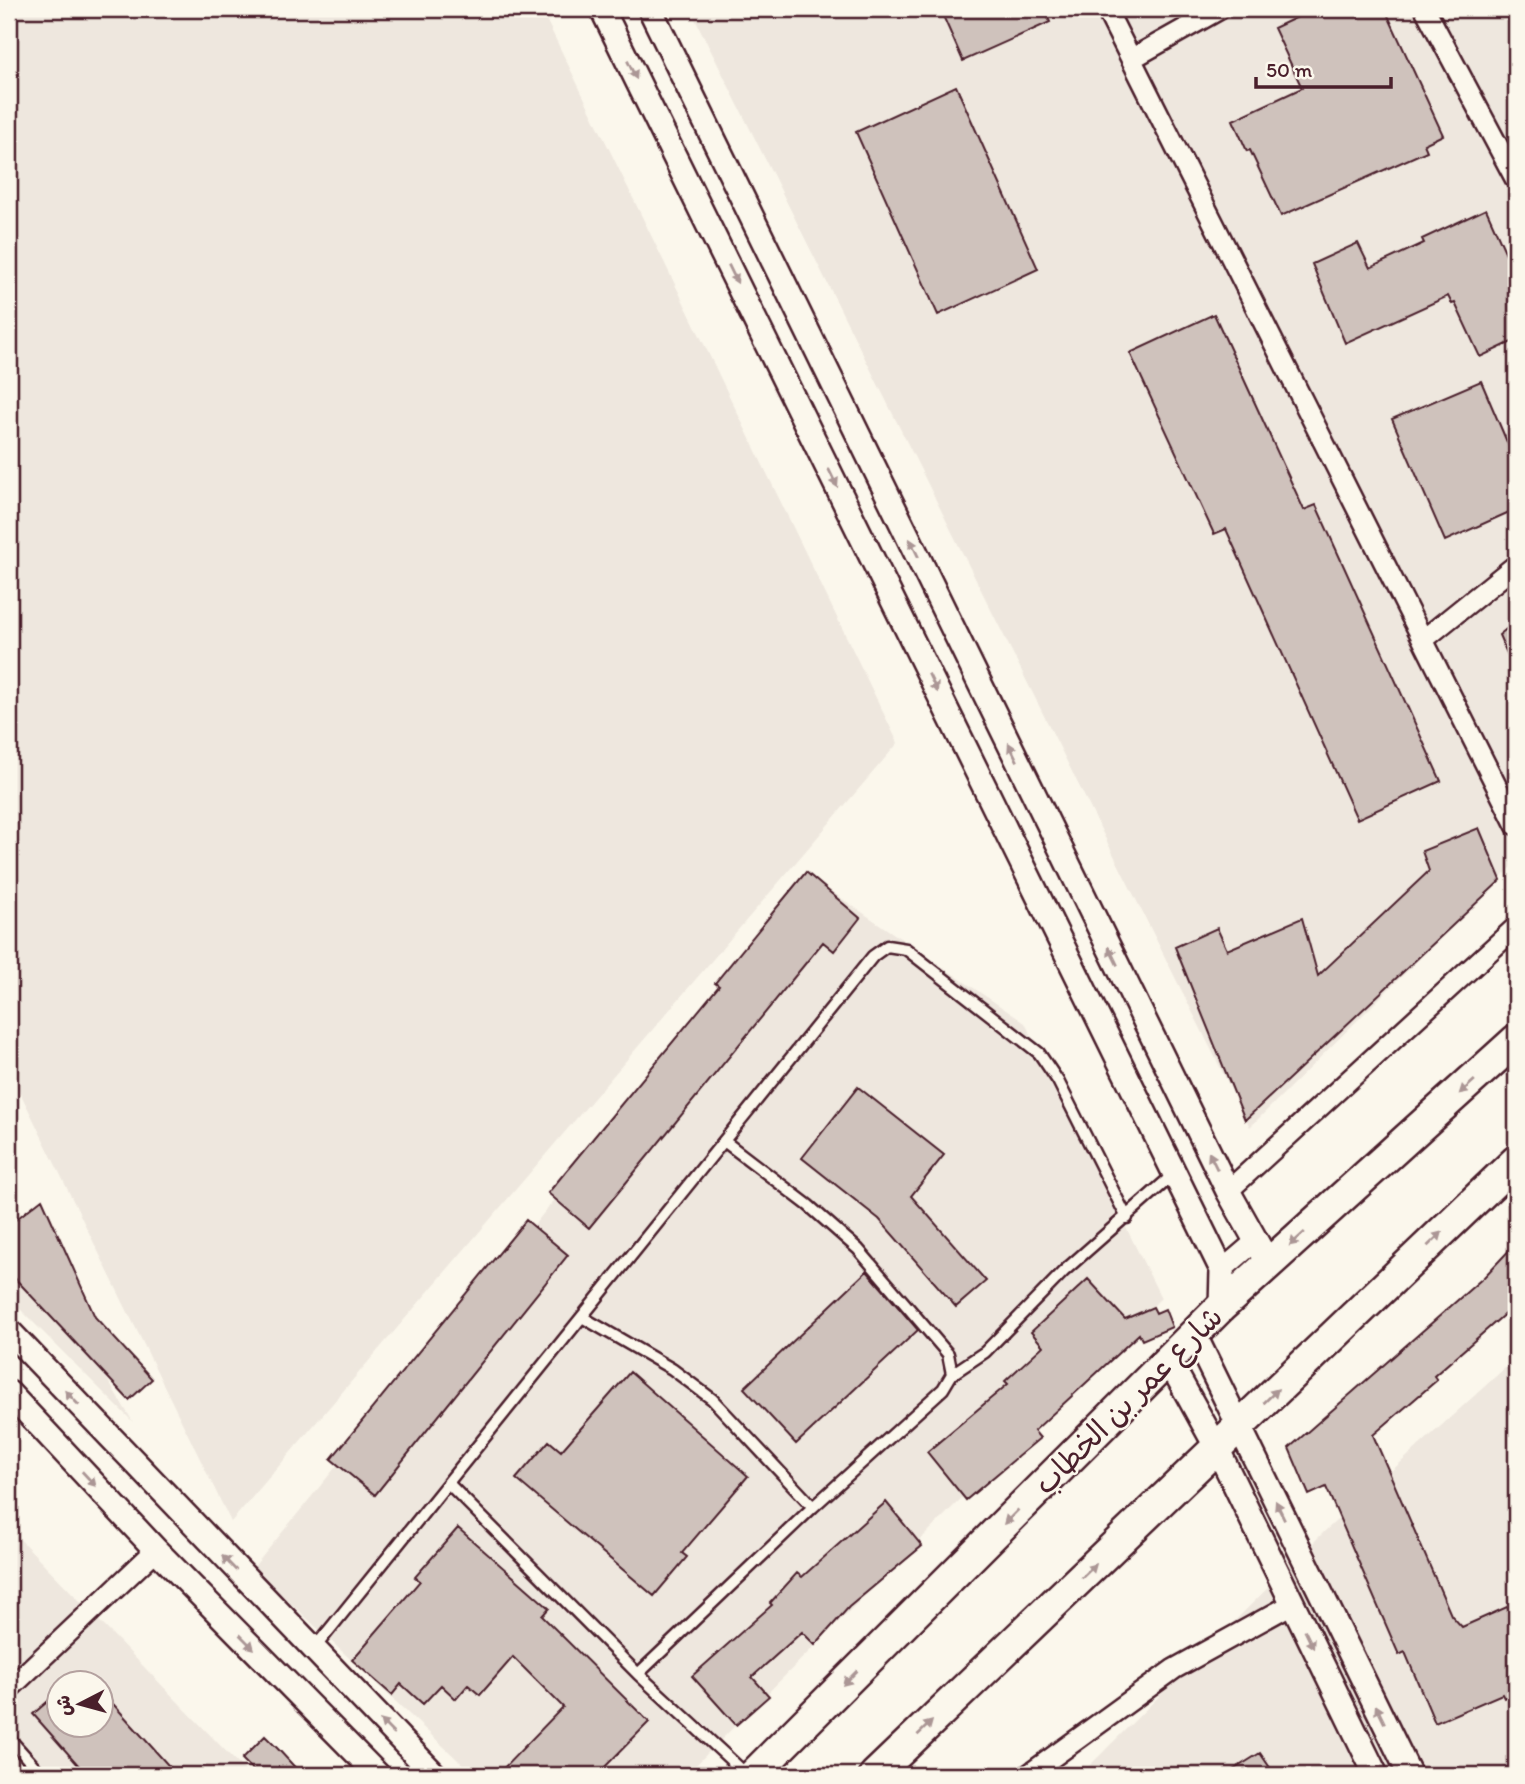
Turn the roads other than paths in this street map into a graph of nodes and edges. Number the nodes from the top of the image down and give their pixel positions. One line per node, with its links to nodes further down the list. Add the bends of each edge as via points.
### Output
1 (602, 9): 15 (street, one-way to 15)
2 (650, 9): 16 (street, one-way to 2)
3 (1105, 9): 6 (street)
4 (1220, 9): 6 (street)
5 (1425, 9): 7 (street)
6 (1131, 59): 9 (street)
7 (1516, 180)
8 (1516, 565): 9 (street)
9 (1423, 640): 10 (street)
10 (1516, 825)
11 (1516, 927): 16 (street)
12 (1516, 1040): 18 (main road, شارع عمر بن الخطاب, one-way to 18)
13 (724, 1141): 17 (lane, via 873,956 887,946 906,949 1039,1053 1058,1081); 21 (lane); 25 (lane, via 858,1249 947,1354)
14 (1516, 1161): 27 (main road, one-way to 14)
15 (1174, 1173): 17 (lane); 19 (street)
16 (1228, 1191): 18 (street)
17 (1127, 1218): 25 (lane, via 1064,1271 985,1352)
18 (1263, 1252): 19 (street); 20 (main road, شارع عمر بن الخطاب)
19 (1222, 1270): 20 (street)
20 (1221, 1307): 23 (main road, شارع عمر بن الخطاب)
21 (582, 1317): 29 (lane); 30 (lane, via 672,1369 712,1399)
22 (9, 1331): 33 (street, one-way to 22)
23 (1194, 1334): 24 (main road, شارع عمر بن الخطاب); 27 (street)
24 (1168, 1359): 28 (street); 41 (main road, شارع عمر بن الخطاب, one-way to 41)
25 (952, 1374): 30 (lane, via 943,1389)
26 (9, 1393): 31 (street, one-way to 31)
27 (1240, 1426): 28 (main road); 45 (street, one-way to 27)
28 (1217, 1448): 32 (street); 42 (main road, one-way to 28)
29 (448, 1483): 33 (lane); 34 (lane)
30 (813, 1507): 34 (lane)
31 (156, 1550): 35 (street); 38 (street, one-way to 38)
32 (1292, 1604): 43 (street, via 1174,1670); 44 (street, one-way to 44)
33 (313, 1651): 39 (street, one-way to 33)
34 (638, 1674): 40 (lane)
35 (9, 1689)
36 (9, 1738): 37 (lane)
37 (42, 1775)
38 (377, 1775)
39 (435, 1775)
40 (747, 1775)
41 (753, 1775)
42 (875, 1775)
43 (1028, 1775)
44 (1376, 1775)
45 (1410, 1775)

